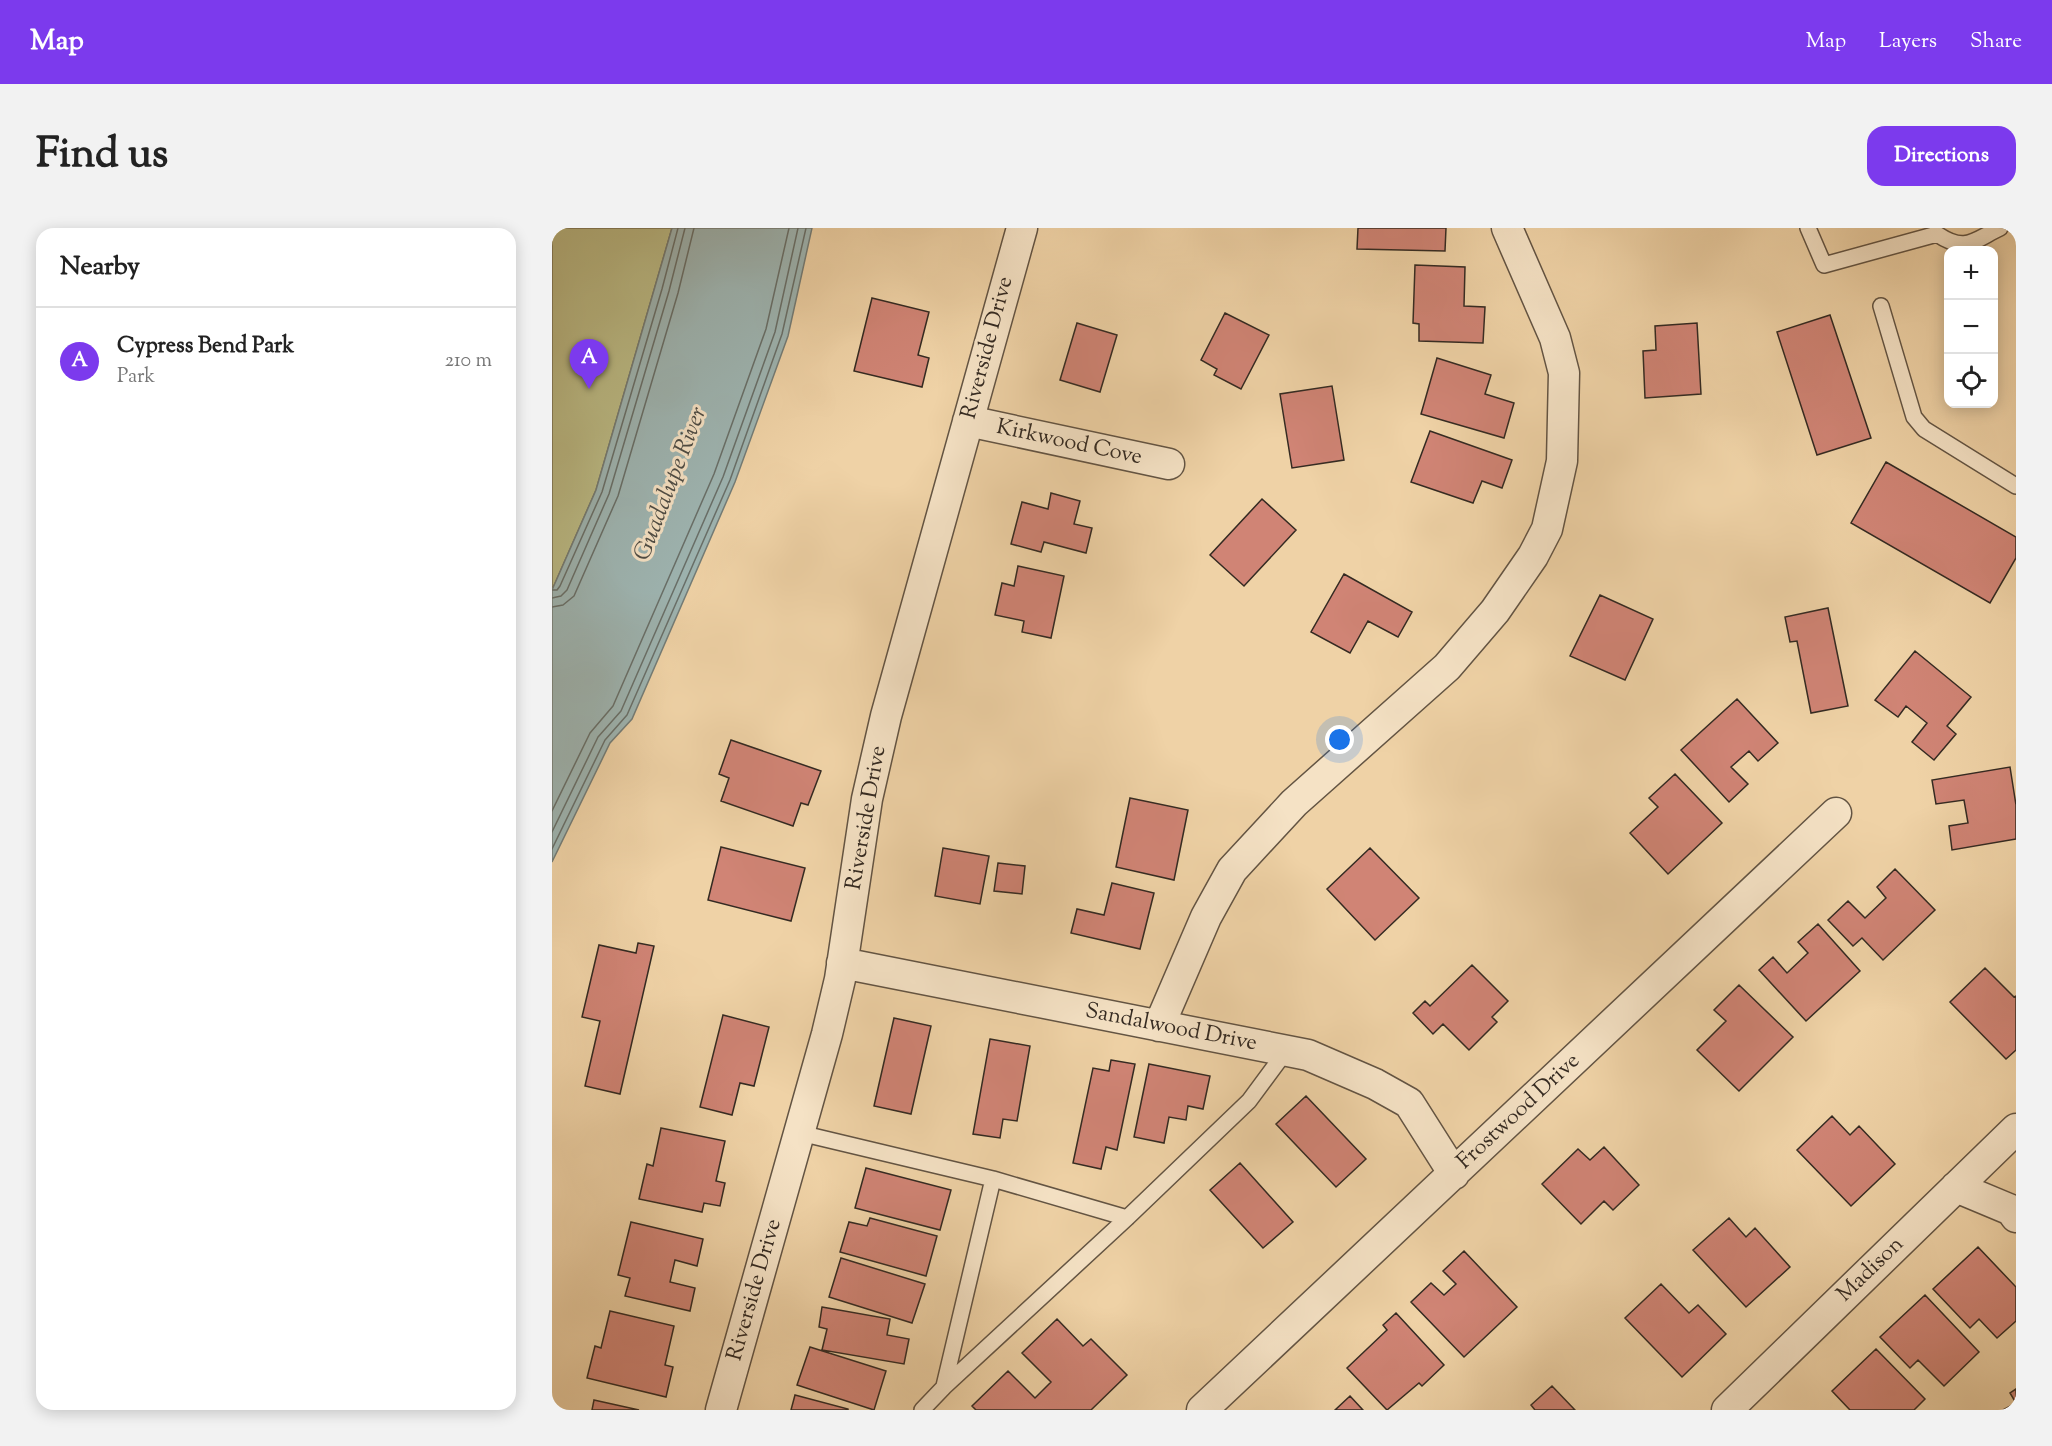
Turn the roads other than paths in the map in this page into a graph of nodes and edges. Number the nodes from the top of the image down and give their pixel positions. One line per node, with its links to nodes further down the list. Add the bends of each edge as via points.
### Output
1 (1022, 228): 7 (street, Riverside Drive)
2 (1507, 228): 12 (street, via 1555,338 1564,374 1562,462 1547,529 1495,611 1447,667 1294,803 1232,870 1206,917)
3 (1808, 228): 5 (lane, via 1824,265)
4 (2000, 228): 5 (lane, via 1964,245 1952,244)
5 (1938, 231)
6 (1881, 306): 9 (lane, via 1914,417 1924,429)
7 (968, 421): 8 (street, Kirkwood Cove); 11 (street, Riverside Drive, via 869,789)
8 (1169, 464)
9 (2016, 486)
10 (1836, 813): 16 (street, Frostwood Drive)
11 (842, 963): 12 (street, Sandalwood Drive); 15 (street, Riverside Drive)
12 (1159, 1026): 13 (street, Sandalwood Drive)
13 (1286, 1051): 16 (street, Sandalwood Drive, via 1343,1069 1409,1103); 20 (lane, via 1249,1101)
14 (2016, 1129): 18 (street, Madison)
15 (800, 1133): 17 (lane); 22 (street, Riverside Drive)
16 (1454, 1174): 24 (street, Frostwood Drive)
17 (993, 1179): 20 (lane); 21 (lane)
18 (1956, 1187): 19 (street, via 2012,1210); 25 (street, Madison)
19 (2016, 1217)
20 (1127, 1218): 21 (lane)
21 (944, 1387): 23 (lane)
22 (721, 1410)
23 (922, 1410)
24 (1202, 1410)
25 (1727, 1410)

